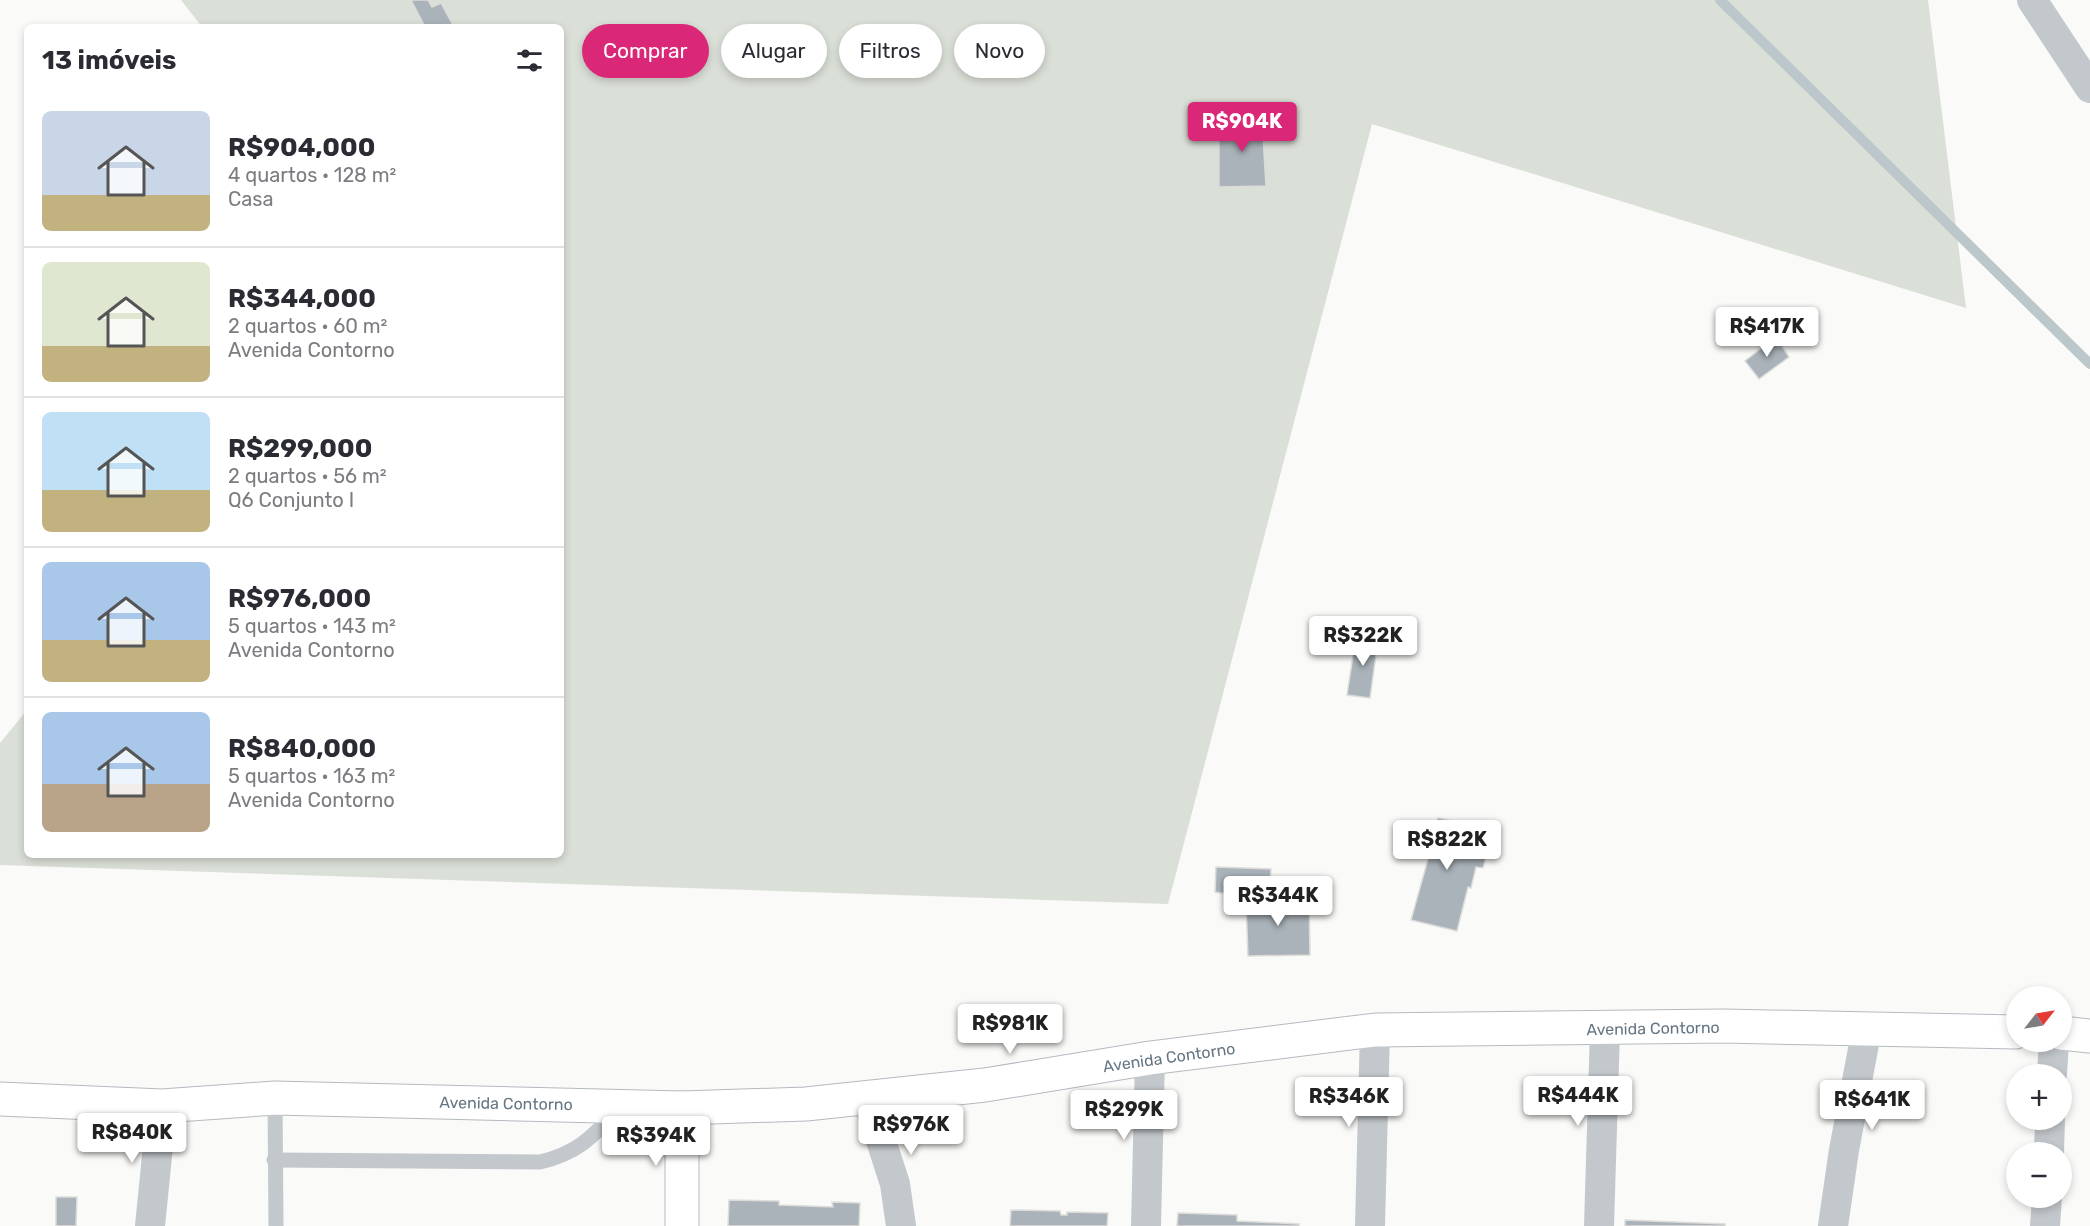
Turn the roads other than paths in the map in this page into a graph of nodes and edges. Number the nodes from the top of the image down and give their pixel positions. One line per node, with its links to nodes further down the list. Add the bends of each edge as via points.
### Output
1 (2032, 0): 2 (street)
2 (2090, 88)
3 (1867, 1028): 5 (street, Avenida Contorno, via 1723,1026); 6 (street, Avenida Contorno); 25 (street)
4 (1375, 1030): 5 (street, Avenida Contorno); 9 (street, Avenida Contorno); 23 (street)
5 (1605, 1030): 24 (street)
6 (2006, 1032)
7 (2072, 1034): 8 (street)
8 (2090, 1036)
9 (1150, 1058): 10 (street, Avenida Contorno, via 985,1085); 22 (street)
10 (867, 1097): 15 (street, Avenida Contorno, via 806,1104); 21 (street, via 895,1184)
11 (0, 1098): 13 (street, Avenida Contorno)
12 (275, 1098): 13 (street, Avenida Contorno); 14 (street, Avenida Contorno); 16 (lane)
13 (162, 1106): 18 (street)
14 (622, 1106): 15 (street, Avenida Contorno); 16 (lane, via 590,1139 564,1157 540,1162)
15 (682, 1108): 20 (street)
16 (274, 1160): 19 (lane)
17 (2046, 1208): 26 (street)
18 (150, 1226)
19 (276, 1226)
20 (682, 1226)
21 (900, 1226)
22 (1146, 1226)
23 (1370, 1226)
24 (1599, 1226)
25 (1833, 1226)
26 (2045, 1226)

